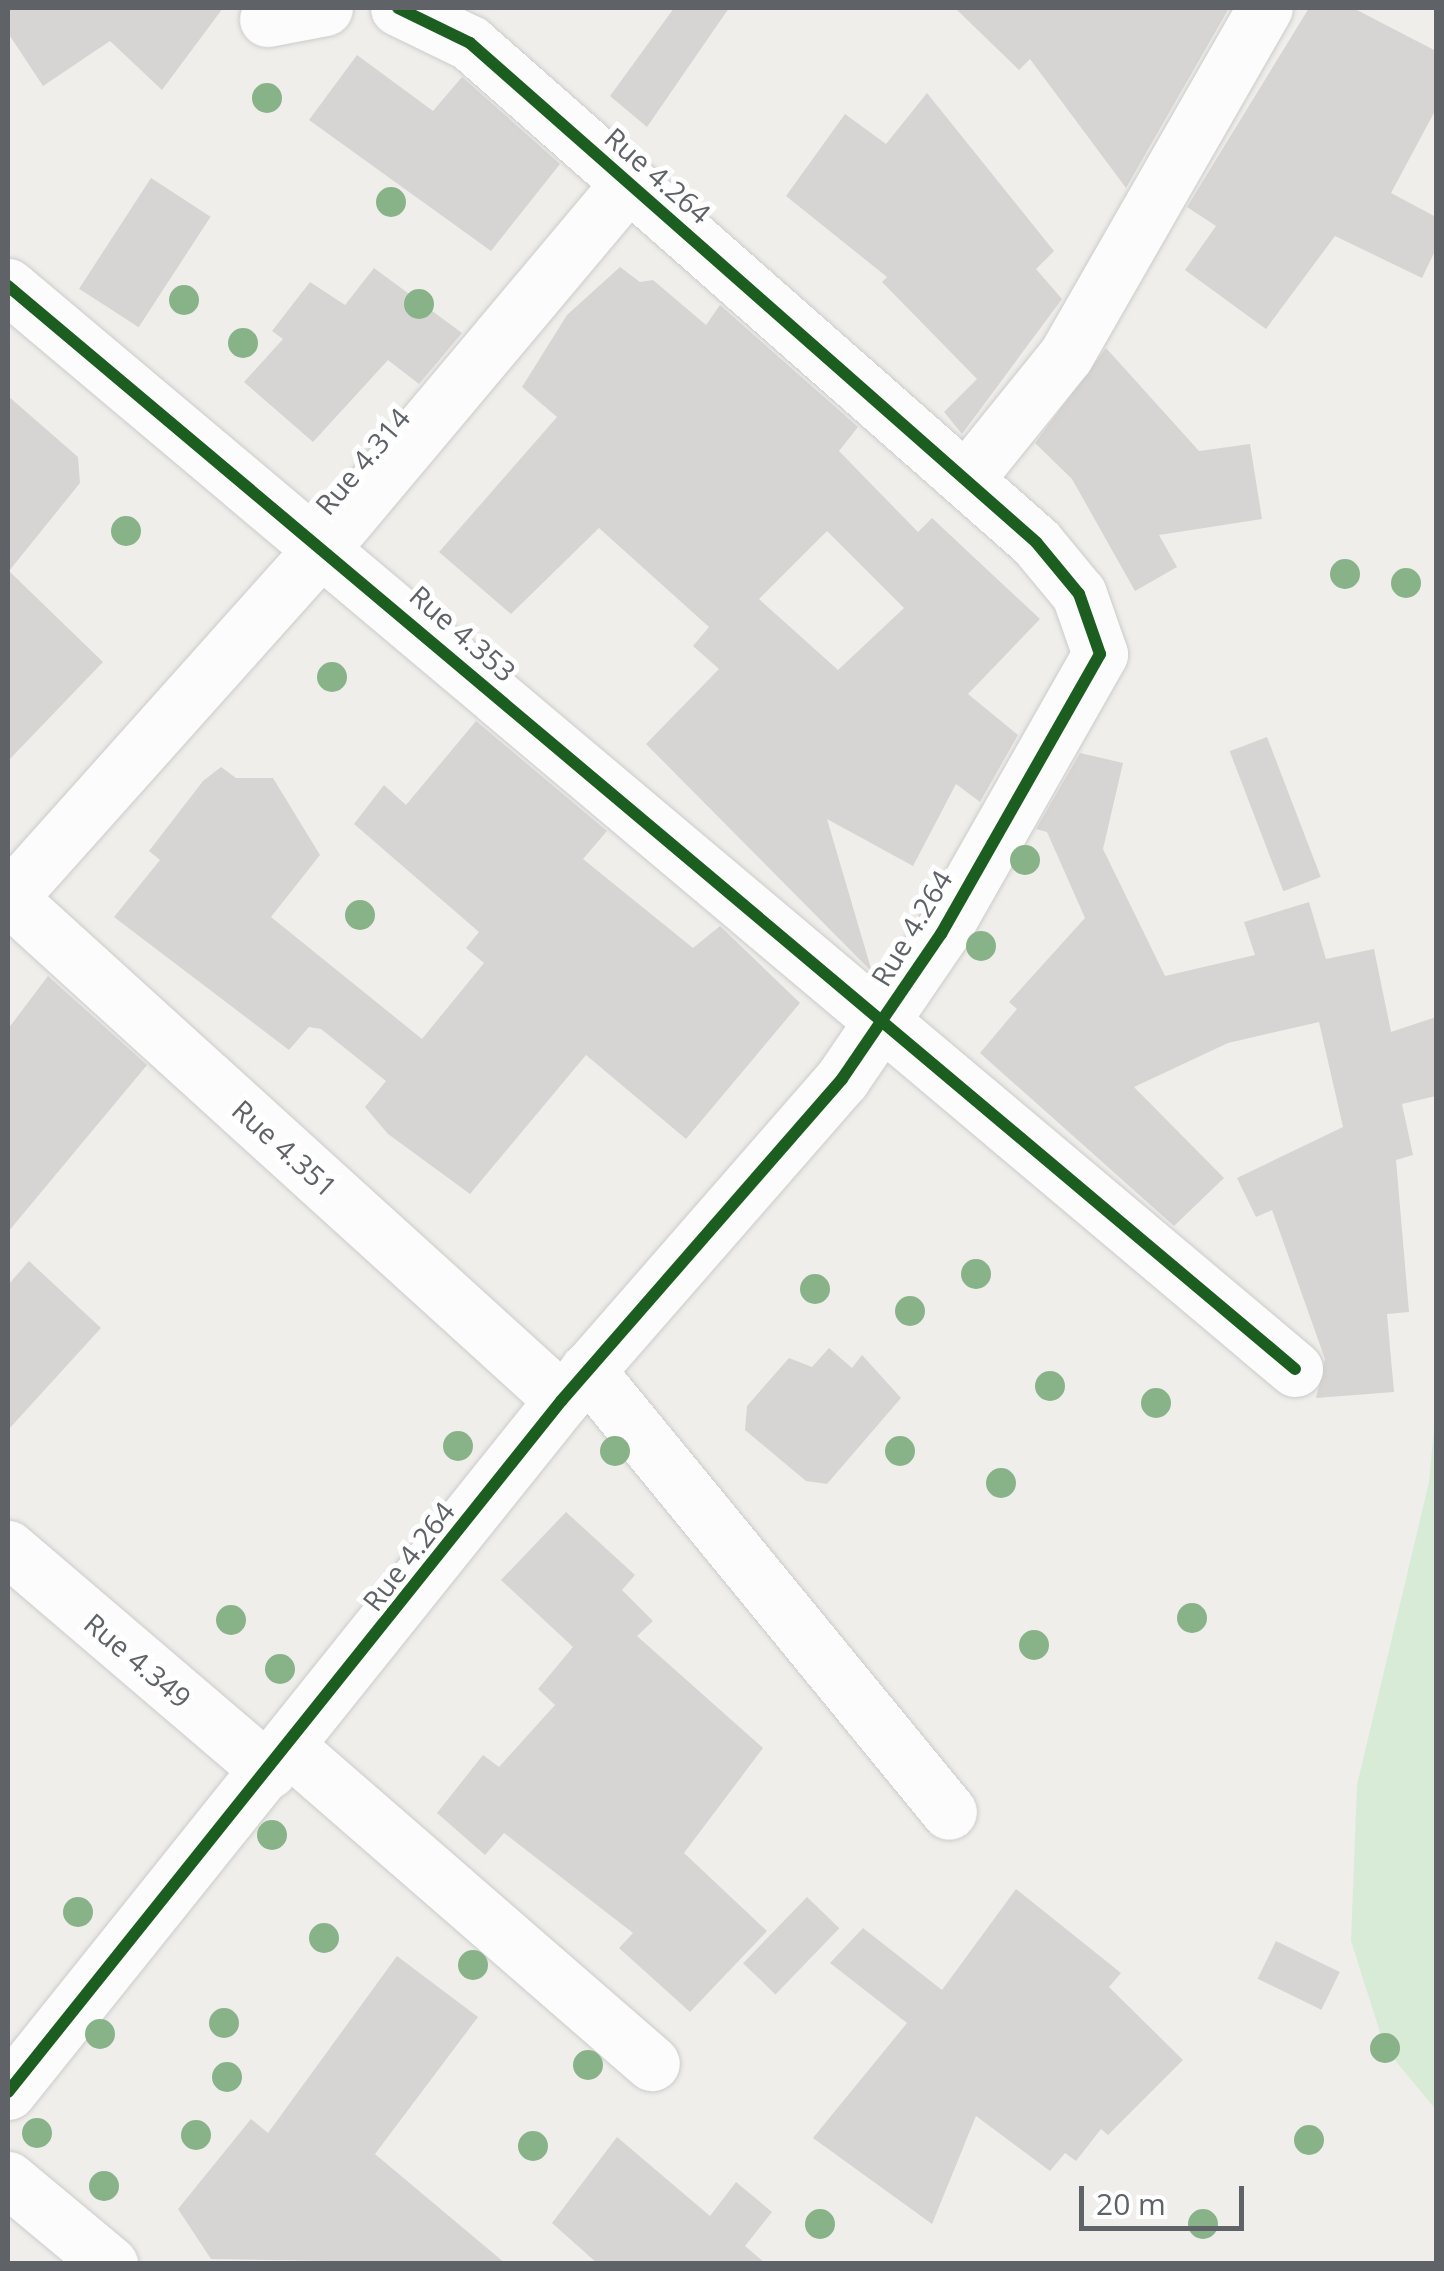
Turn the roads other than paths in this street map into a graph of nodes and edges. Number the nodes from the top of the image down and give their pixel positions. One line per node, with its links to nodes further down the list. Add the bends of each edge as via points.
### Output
1 (325, 8): 4 (street)
2 (398, 8): 5 (street, Rue 4.264, via 470,43)
3 (1265, 8): 7 (street, via 1066,354)
4 (267, 19)
5 (628, 183): 7 (street, Rue 4.264); 8 (street, Rue 4.314)
6 (8, 286): 8 (street, Rue 4.353)
7 (966, 479): 10 (street, Rue 4.264, via 1058,565 1094,622 1100,654)
8 (323, 547): 9 (street, Rue 4.314); 10 (street, Rue 4.353)
9 (8, 898): 12 (street, Rue 4.351)
10 (881, 1024): 11 (street, Rue 4.353); 12 (street, Rue 4.264, via 779,1159)
11 (1295, 1369)
12 (574, 1385): 14 (street, Rue 4.264); 15 (street, Rue 4.351)
13 (8, 1548): 14 (street, Rue 4.349)
14 (278, 1759): 16 (street, Rue 4.349); 17 (street, Rue 4.264)
15 (949, 1812)
16 (652, 2063)
17 (8, 2092)
18 (8, 2179): 19 (street)
19 (110, 2264)

